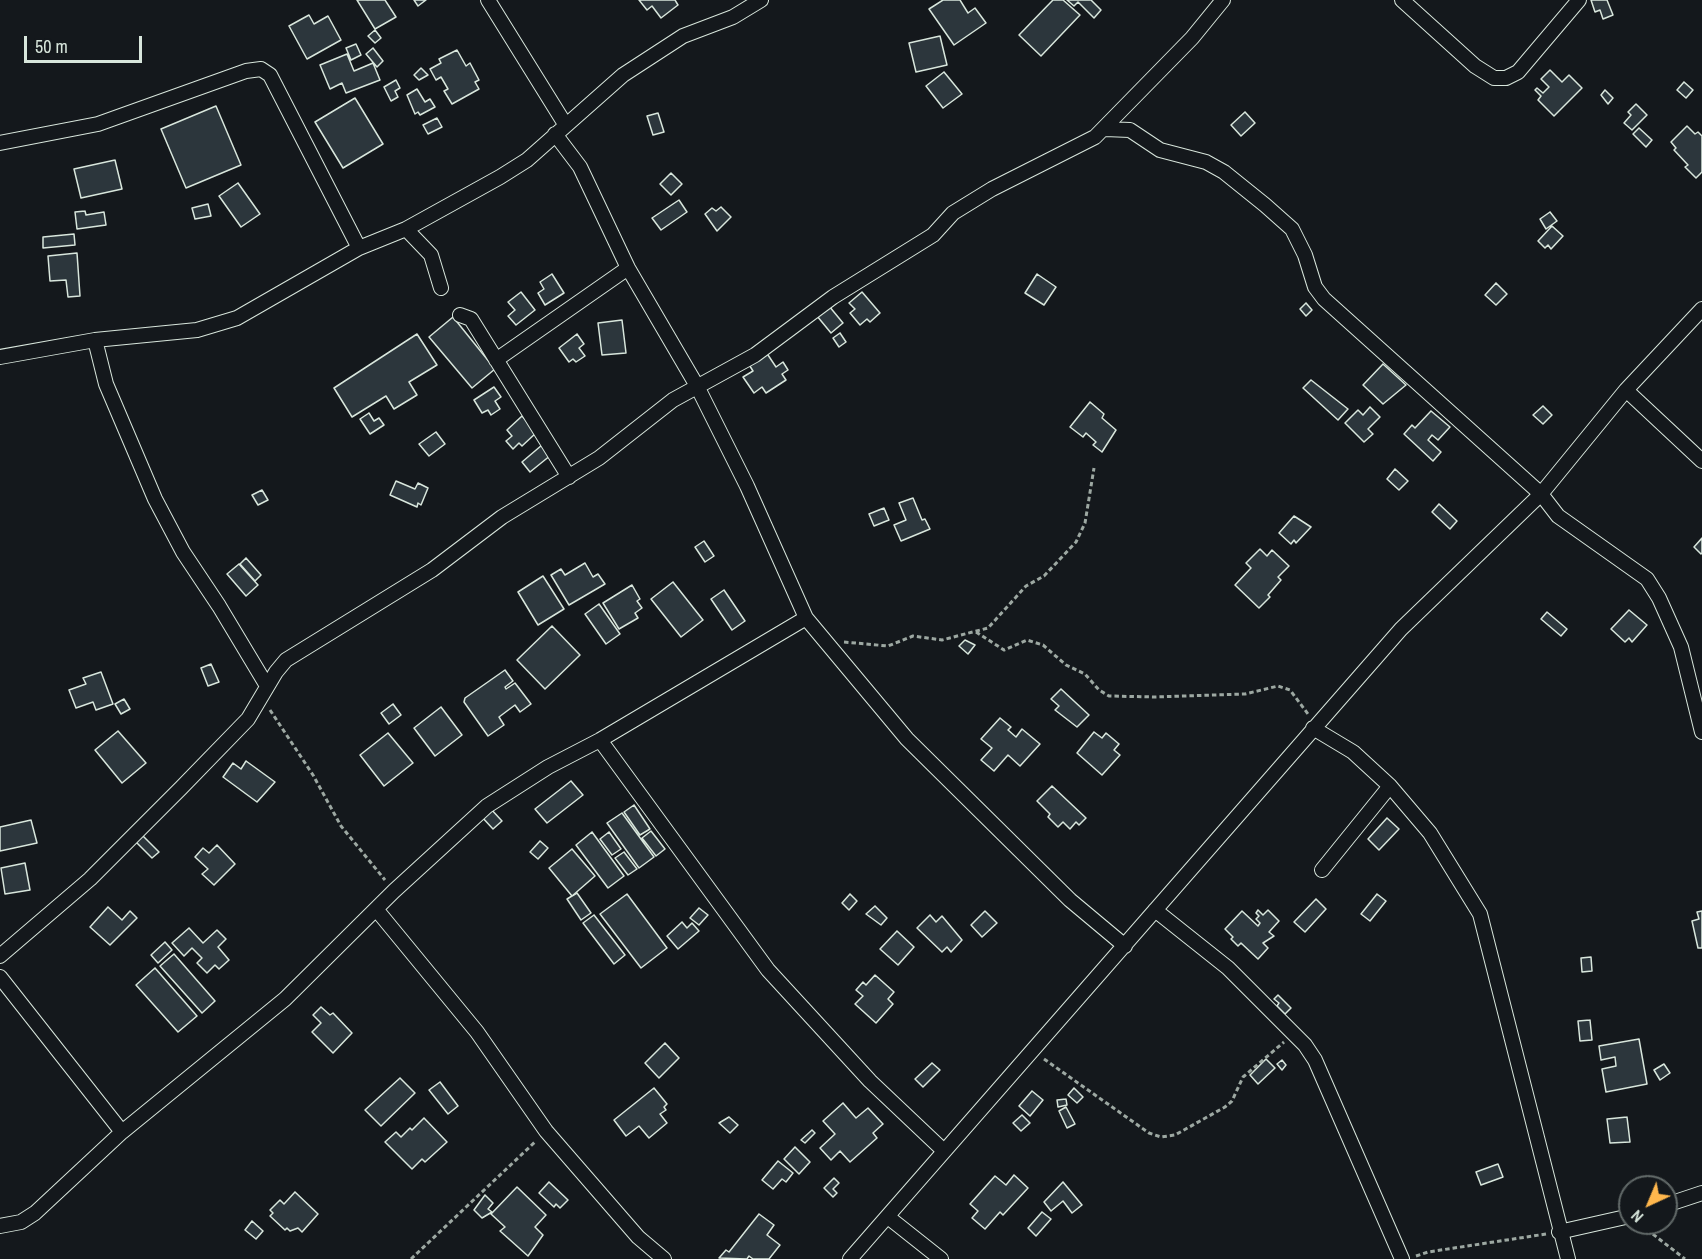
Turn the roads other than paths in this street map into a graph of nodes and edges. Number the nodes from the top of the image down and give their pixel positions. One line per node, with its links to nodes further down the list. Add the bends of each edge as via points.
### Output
1 (488, 0): 6 (street)
2 (1223, 0): 7 (street)
3 (1402, 0): 4 (street, via 1475,66 1494,78 1518,72)
4 (1579, 0)
5 (757, 1): 6 (street, via 733,17 683,36 623,75)
6 (560, 129): 9 (street, via 527,160); 11 (street)
7 (1105, 129): 18 (street, via 953,213 933,235 833,297 755,355); 22 (street, via 1130,130 1160,150 1215,167 1288,224 1324,299)
8 (0, 143): 10 (street, via 98,124 261,69 270,75)
9 (406, 230): 10 (street); 12 (street, via 430,255)
10 (358, 248): 15 (street, via 237,318 196,330)
11 (628, 268): 17 (street); 18 (street)
12 (441, 288)
13 (1702, 309): 19 (street)
14 (460, 315): 17 (street, via 471,319)
15 (94, 340): 16 (street); 24 (street, via 106,384 155,499 183,552 219,606)
16 (0, 357)
17 (496, 360): 21 (street)
18 (697, 386): 21 (street); 23 (street)
19 (1626, 390): 20 (street); 22 (street)
20 (1702, 461)
21 (569, 477): 24 (street, via 502,518 432,570 286,660)
22 (1541, 494): 25 (street, via 1401,629); 26 (street, via 1558,516 1647,579 1681,647)
23 (806, 618): 27 (street); 32 (street, via 907,739 1070,900)
24 (264, 692): 33 (street, via 243,725 90,879)
25 (1314, 727): 28 (street, via 1353,752); 31 (street)
26 (1702, 732)
27 (600, 740): 30 (street, via 548,767 487,807); 36 (street, via 768,970 870,1081)
28 (1390, 786): 29 (street); 42 (street, via 1430,833 1480,914)
29 (1322, 870)
30 (376, 909): 35 (street, via 285,999); 44 (street, via 477,1032 546,1131 638,1237)
31 (1155, 910): 32 (street); 43 (street, via 1227,968 1294,1033 1315,1060)
32 (1125, 946): 36 (street)
33 (0, 956)
34 (0, 977): 35 (street)
35 (122, 1132): 41 (street, via 35,1213 21,1222)
36 (944, 1151): 39 (street)
37 (1702, 1193): 38 (street)
38 (1678, 1201)
39 (888, 1217): 45 (street); 46 (street)
40 (1618, 1219): 42 (street)
41 (0, 1226)
42 (1559, 1232): 47 (street)
43 (1407, 1258)
44 (664, 1259)
45 (850, 1259)
46 (940, 1259)
47 (1568, 1259)

